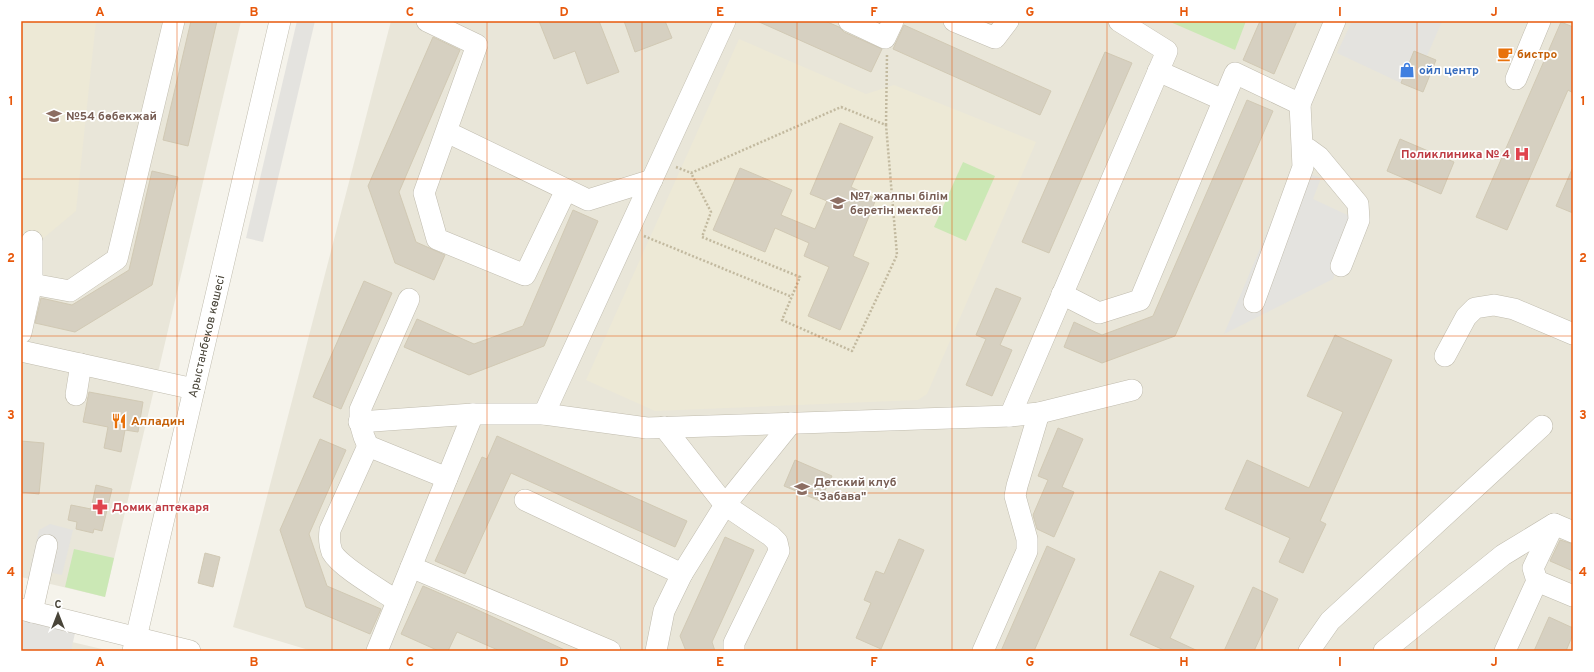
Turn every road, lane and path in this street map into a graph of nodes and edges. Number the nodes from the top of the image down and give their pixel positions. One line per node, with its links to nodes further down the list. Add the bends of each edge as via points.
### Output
1 (174, 21): 27 (street, via 117,259 70,291)
2 (280, 21): 37 (street, Арыстанбеков көшесі)
3 (426, 21): 11 (street)
4 (725, 21): 20 (street)
5 (848, 21): 12 (street)
6 (954, 21): 7 (street, via 995,38)
7 (1008, 21)
8 (1119, 21): 13 (street, via 1167,51)
9 (1335, 21): 16 (street)
10 (1536, 22): 14 (street)
11 (447, 26): 18 (street, via 477,45)
12 (889, 29): 17 (path)
13 (1158, 71): 15 (street); 28 (street)
14 (1516, 79)
15 (1223, 100): 16 (street, via 1235,73); 28 (street, via 1140,300 1099,313)
16 (1300, 104): 19 (street)
17 (886, 125): 21 (path, via 841,107); 29 (path, via 897,255 852,351 782,320)
18 (447, 132): 23 (street); 23 (street, via 424,193 437,239 525,275)
19 (1303, 148): 26 (street, via 1319,157 1358,204 1359,220); 31 (street, via 1303,167)
20 (661, 160): 21 (path); 22 (street)
21 (691, 173): 29 (path, via 711,212 702,237 800,277)
22 (652, 180): 23 (street, via 588,200); 24 (street)
23 (566, 190)
24 (629, 230): 29 (path); 42 (street)
25 (32, 241): 27 (street)
26 (1341, 266)
27 (27, 283): 32 (street)
28 (1062, 294): 43 (street)
29 (792, 297)
30 (409, 299): 44 (street, via 360,410)
31 (1254, 302)
32 (21, 333)
33 (1573, 334): 35 (street, via 1514,308 1494,304 1475,308 1466,317)
34 (21, 351): 36 (street)
35 (1445, 356)
36 (81, 364): 37 (street); 39 (street)
37 (194, 389): 61 (street, Арыстанбеков көшесі)
38 (1132, 390): 40 (street)
39 (76, 395)
40 (1039, 413): 43 (street); 67 (street, via 1016,496 1027,539 1027,551)
41 (473, 414): 42 (street); 44 (street); 49 (street)
42 (544, 414): 47 (street, via 647,428)
43 (1010, 416): 45 (street)
44 (360, 422): 48 (street)
45 (791, 423): 47 (street); 51 (street)
46 (1542, 426): 68 (street, via 1330,621)
47 (664, 427): 51 (street)
48 (368, 446): 49 (street); 59 (street, via 330,530 329,540 340,563)
49 (447, 478): 55 (street)
50 (525, 500): 56 (street)
51 (725, 506): 56 (street); 66 (street, via 771,536 777,542 779,551 734,643)
52 (1554, 524): 53 (street); 57 (street, via 1533,568); 69 (street, via 1502,555)
53 (1573, 532)
54 (47, 545): 60 (street)
55 (411, 567): 59 (street); 64 (street)
56 (682, 574): 65 (street, via 664,611)
57 (1537, 581): 58 (street); 70 (street)
58 (1573, 596)
59 (397, 601): 63 (street)
60 (27, 611): 61 (street)
61 (135, 644): 62 (street)
62 (190, 651)
63 (377, 651)
64 (610, 651)
65 (656, 651)
66 (734, 651)
67 (983, 651)
68 (1309, 651)
69 (1384, 651)
70 (1505, 651)

